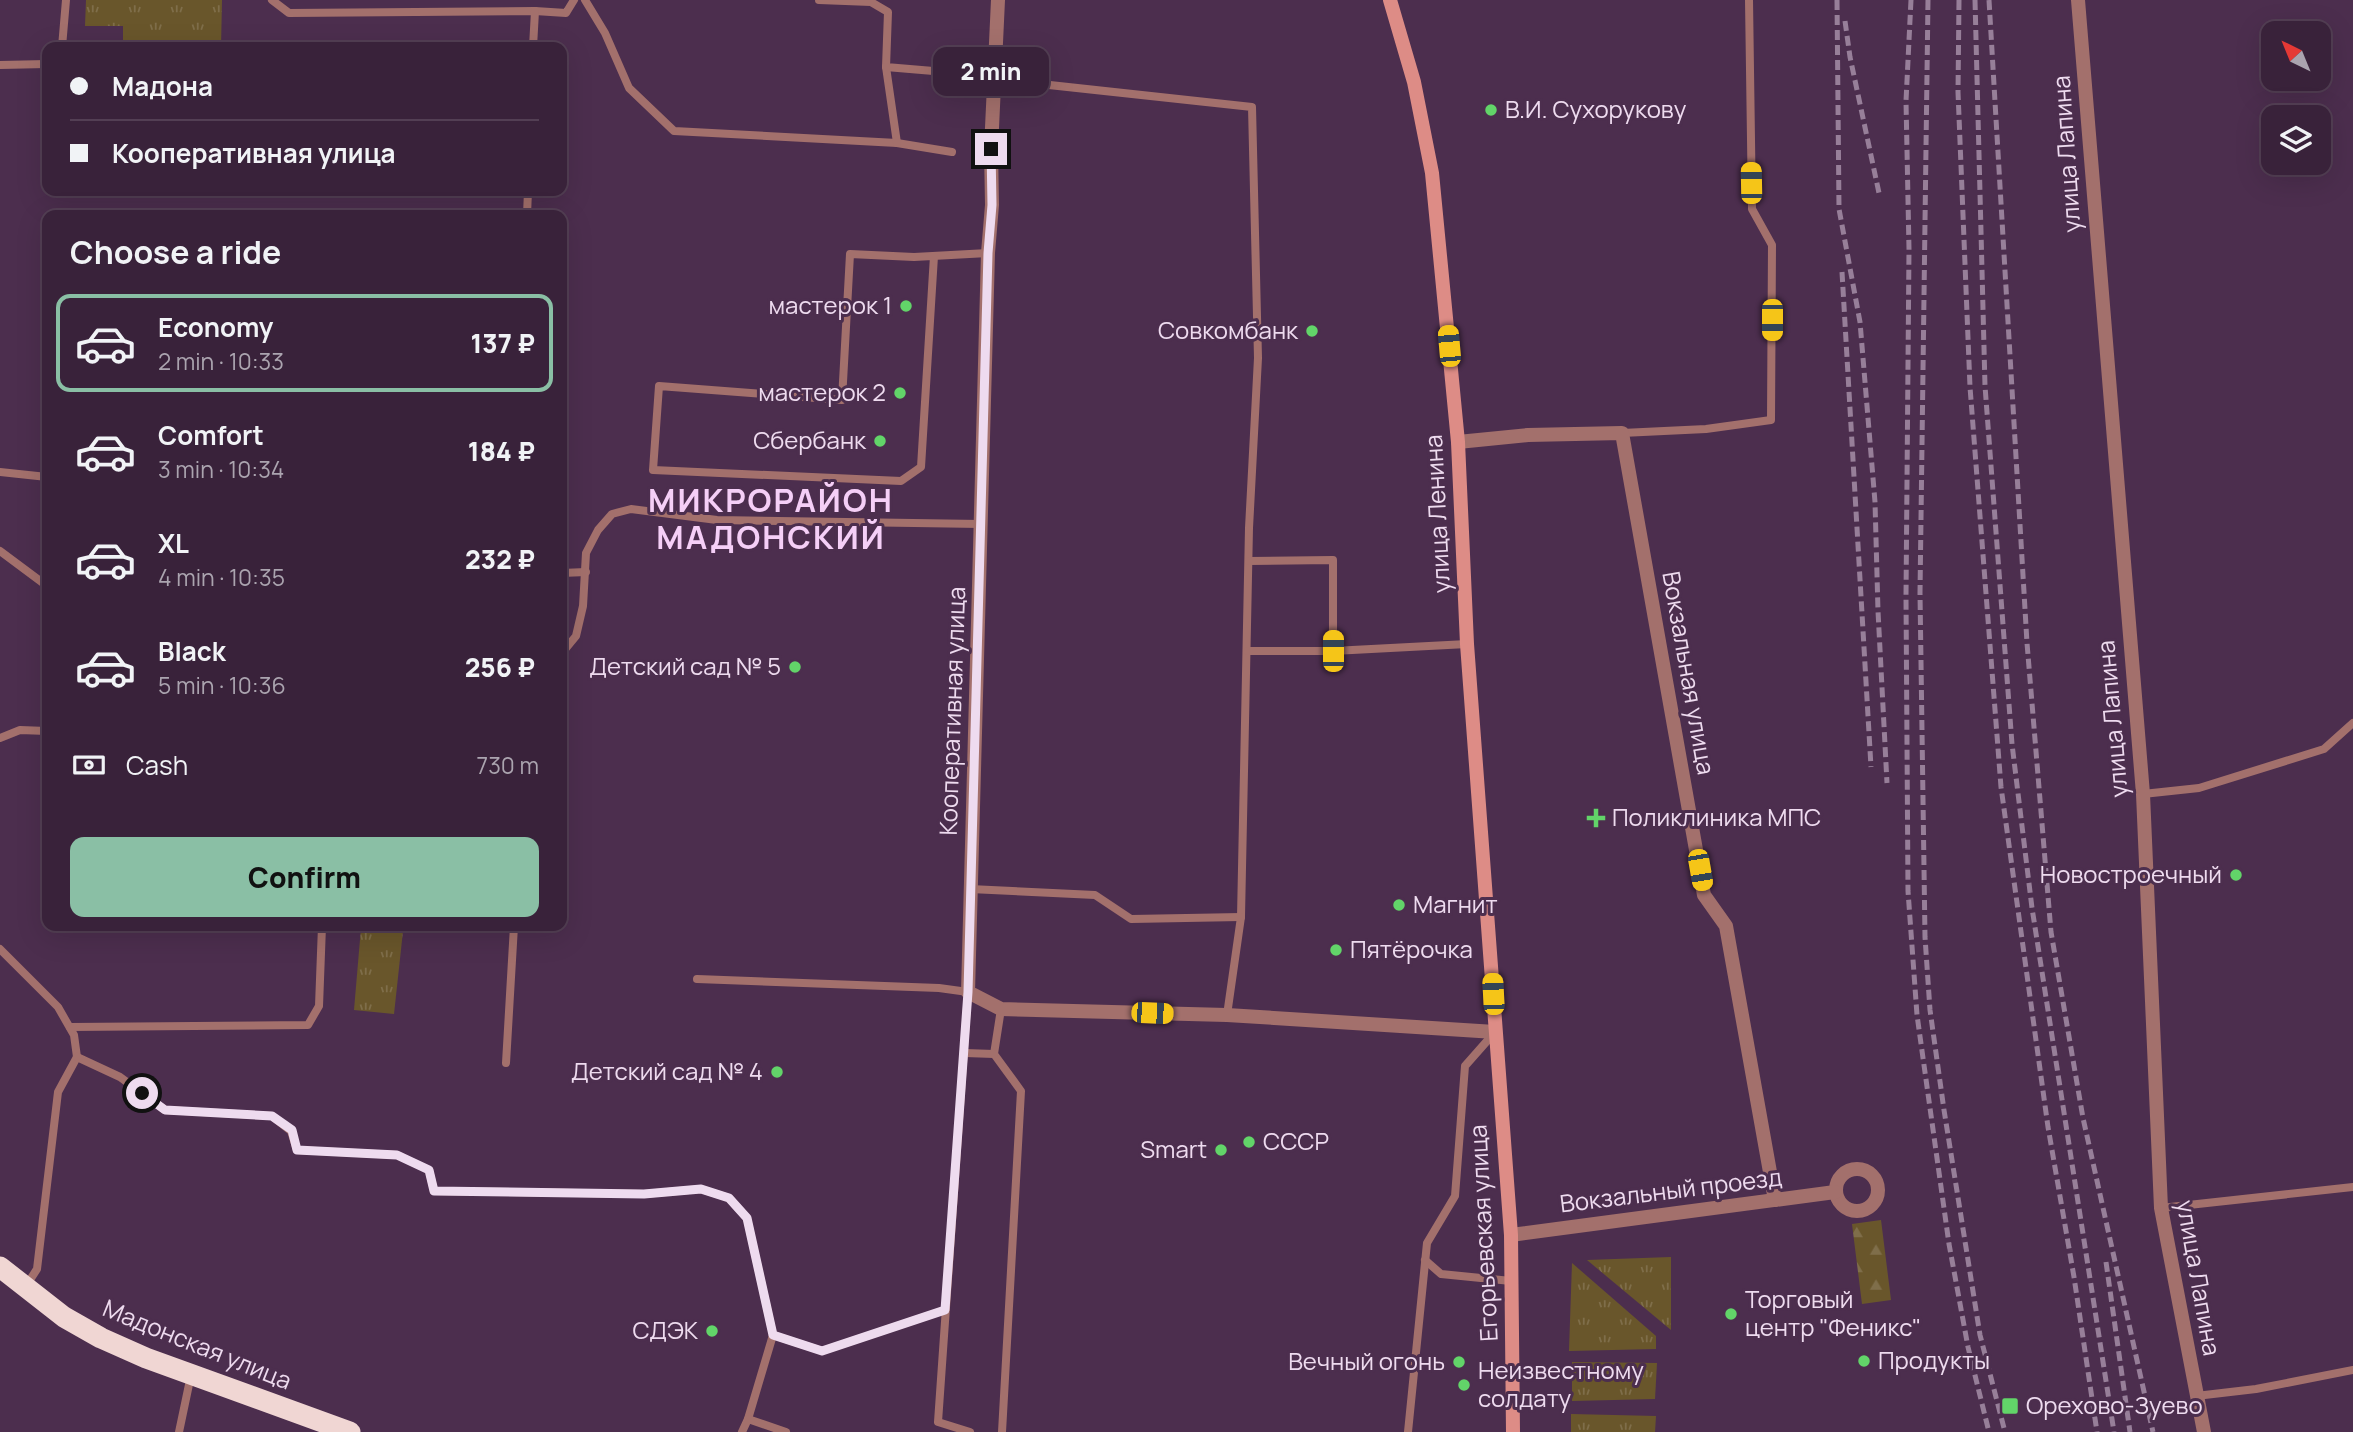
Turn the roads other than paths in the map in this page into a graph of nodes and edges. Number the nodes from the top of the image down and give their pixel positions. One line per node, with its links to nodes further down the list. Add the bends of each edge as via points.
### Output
1 (66, 0): 11 (lane)
2 (272, 0): 10 (lane, via 289,13)
3 (574, 0): 10 (lane, via 566,13)
4 (584, 0): 17 (lane, via 605,33 628,88 674,131)
5 (820, 0): 15 (lane, via 871,2 888,12)
6 (998, 0): 16 (street, Кооперативная улица)
7 (1390, 0): 22 (main road, улица Ленина, via 1414,82 1432,173)
8 (1749, 0): 21 (lane, via 1752,209 1772,245 1771,420)
9 (2078, 0): 38 (street, улица Лапина)
10 (535, 11): 12 (lane)
11 (62, 42)
12 (533, 42)
13 (42, 64): 14 (lane)
14 (0, 65)
15 (886, 68): 16 (lane); 17 (lane)
16 (994, 79): 19 (street, Кооперативная улица); 27 (lane, via 1252,107 1258,358)
17 (897, 143): 18 (lane)
18 (952, 152)
19 (988, 253): 20 (lane); 25 (street, Кооперативная улица)
20 (934, 256): 20 (lane, via 850,254 842,400 659,386 653,470 901,481 921,467)
21 (1622, 433): 22 (street); 56 (street, Вокзальная улица, via 1704,895 1726,926)
22 (1458, 442): 31 (main road, улица Ленина)
23 (0, 472): 24 (lane)
24 (42, 476)
25 (981, 524): 28 (lane, via 717,520 631,509 612,514 598,530 586,553); 39 (street, Кооперативная улица)
26 (0, 551): 30 (lane)
27 (1249, 561): 33 (lane); 34 (lane, via 1333,560)
28 (586, 572): 29 (lane); 32 (lane, via 576,636)
29 (567, 573)
30 (42, 582)
31 (1467, 644): 34 (lane); 49 (main road, улица Ленина)
32 (567, 647)
33 (1248, 651): 34 (lane); 40 (lane)
34 (1333, 651)
35 (2353, 723): 38 (lane, via 2324,749 2199,788)
36 (42, 731): 37 (lane, via 20,730)
37 (0, 738)
38 (2143, 794): 57 (street, улица Лапина)
39 (971, 890): 40 (lane, via 1095,895 1131,919); 45 (street, Кооперативная улица)
40 (1241, 917): 47 (lane)
41 (322, 931): 48 (lane, via 319,1006 308,1025)
42 (514, 931): 53 (lane)
43 (0, 949): 48 (lane, via 58,1007)
44 (698, 979): 45 (lane)
45 (968, 992): 46 (street); 50 (lane, Кооперативная улица)
46 (1001, 1009): 47 (street); 51 (lane)
47 (1227, 1015): 49 (street)
48 (70, 1027): 52 (lane)
49 (1495, 1032): 58 (main road, Егорьевская улица); 59 (lane, via 1465,1066 1455,1196 1427,1243)
50 (965, 1053): 51 (lane); 63 (lane, Кооперативная улица)
51 (994, 1054): 74 (lane, via 1021,1091)
52 (77, 1057): 62 (lane, via 58,1092 37,1269); 64 (lane, via 120,1077 165,1110 272,1116 292,1130 297,1150 397,1155 429,1170 434,1191 644,1194 701,1189 729,1198 747,1218)
53 (506, 1063)
54 (2353, 1187): 57 (lane)
55 (1836, 1192): 56 (street, Вокзальный проезд)
56 (1775, 1200): 58 (street, Вокзальный проезд)
57 (2161, 1208): 67 (street, улица Лапина)
58 (1511, 1235): 61 (main road, Егорьевская улица)
59 (1425, 1260): 61 (lane, via 1441,1274); 75 (lane)
60 (0, 1267): 62 (highway, Мадонская улица)
61 (1511, 1282): 76 (main road, Егорьевская улица)
62 (25, 1288): 66 (highway, Мадонская улица, via 101,1338)
63 (945, 1310): 64 (lane, via 822,1351); 73 (lane, Кооперативная улица, via 938,1422)
64 (773, 1335): 68 (lane)
65 (2353, 1370): 67 (lane)
66 (191, 1375): 69 (lane); 70 (highway, Мадонская улица)
67 (2196, 1396): 77 (street, улица Лапина)
68 (748, 1419): 71 (lane); 72 (lane)
69 (179, 1432)
70 (350, 1432)
71 (742, 1432)
72 (786, 1432)
73 (970, 1432)
74 (1002, 1432)
75 (1408, 1432)
76 (1513, 1432)
77 (2204, 1432)

